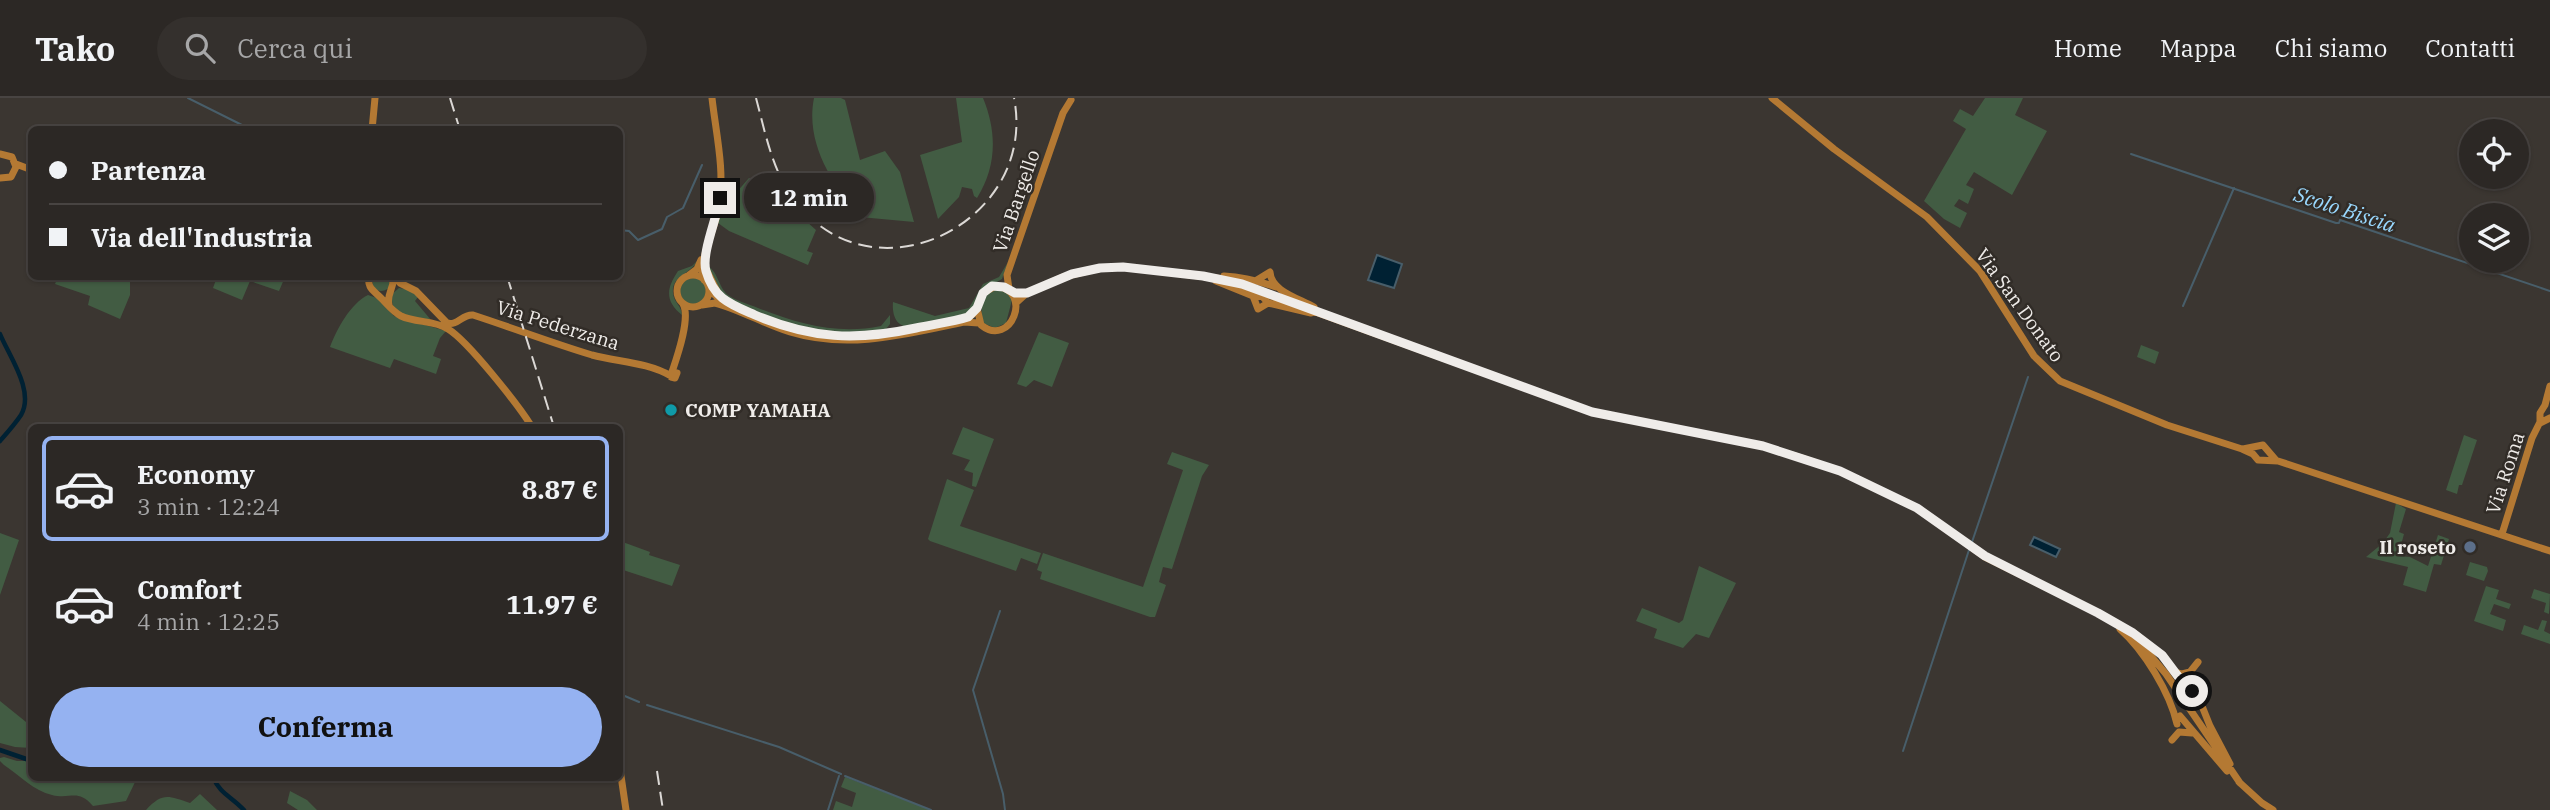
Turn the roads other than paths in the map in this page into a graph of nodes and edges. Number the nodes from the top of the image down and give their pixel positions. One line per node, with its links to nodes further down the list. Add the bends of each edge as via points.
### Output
1 (375, 98): 5 (main road)
2 (710, 98): 12 (main road, via 721,185); 14 (main road, via 717,198 700,262)
3 (1068, 98): 15 (main road, Via Bargello)
4 (1772, 98): 41 (main road, Via San Donato, via 1927,217 1980,271 2034,356 2060,381 2167,425)
5 (372, 126)
6 (0, 154): 7 (main road, via 9,155)
7 (16, 164): 8 (main road); 10 (main road)
8 (28, 170)
9 (28, 170): 10 (main road)
10 (13, 174): 11 (main road)
11 (0, 178)
12 (706, 256): 19 (main road); 29 (main road, via 706,272)
13 (1184, 274): 20 (main road); 28 (main road, via 1100,268); 35 (main road, via 1242,284); 35 (main road, via 1262,296 1268,303)
14 (689, 275): 19 (main road); 31 (main road, via 676,289)
15 (1007, 275): 22 (main road, Via Bargello); 26 (main road, Via Bargello)
16 (368, 280): 27 (main road)
17 (392, 280): 24 (main road)
18 (398, 280): 21 (main road)
19 (704, 280): 25 (main road)
20 (1257, 280): 23 (main road); 23 (main road, via 1270,272)
21 (404, 285): 24 (main road); 37 (main road, Via Pederzana, via 416,291 444,322 454,324 473,315 552,344)
22 (996, 286): 26 (main road); 34 (main road, via 983,293)
23 (1276, 287): 35 (main road)
24 (391, 290): 27 (main road); 32 (main road)
25 (709, 290): 29 (main road); 33 (main road)
26 (1010, 291): 28 (main road); 30 (main road)
27 (376, 293): 32 (main road)
28 (1027, 293): 30 (main road)
29 (726, 303): 34 (main road, via 791,328 852,337 965,318)
30 (1016, 303): 36 (main road, via 1011,321 1001,330 987,330)
31 (682, 304): 33 (main road); 37 (main road, via 685,320)
32 (389, 306): 40 (main road, via 402,316 440,325 455,334)
33 (699, 306): 36 (main road, via 715,303 782,329 834,340 870,340); 37 (main road, via 688,317)
34 (977, 308): 36 (main road)
35 (1332, 318): 45 (main road, via 1592,412 1763,446 1840,471 1917,508 1970,547)
36 (979, 323)
37 (671, 373)
38 (2550, 386): 39 (main road, Via Roma)
39 (2546, 414): 43 (main road, Via Roma, via 2532,438)
40 (530, 424)
41 (2254, 450): 42 (main road, via 2258,460); 42 (main road, via 2265,446)
42 (2267, 456): 43 (main road)
43 (2502, 534): 44 (main road)
44 (2550, 551)
45 (2106, 618): 46 (main road); 51 (main road, via 2136,646 2172,709)
46 (2120, 625): 48 (main road, via 2155,649); 54 (main road, via 2151,653)
47 (2198, 662): 48 (main road, via 2190,673)
48 (2175, 672): 50 (main road, via 2189,691)
49 (2192, 681): 50 (main road)
50 (2196, 692): 54 (main road)
51 (2195, 735): 52 (main road, via 2184,731); 54 (main road)
52 (2172, 740)
53 (622, 781): 55 (main road)
54 (2240, 783): 56 (main road)
55 (626, 810)
56 (2273, 810)

